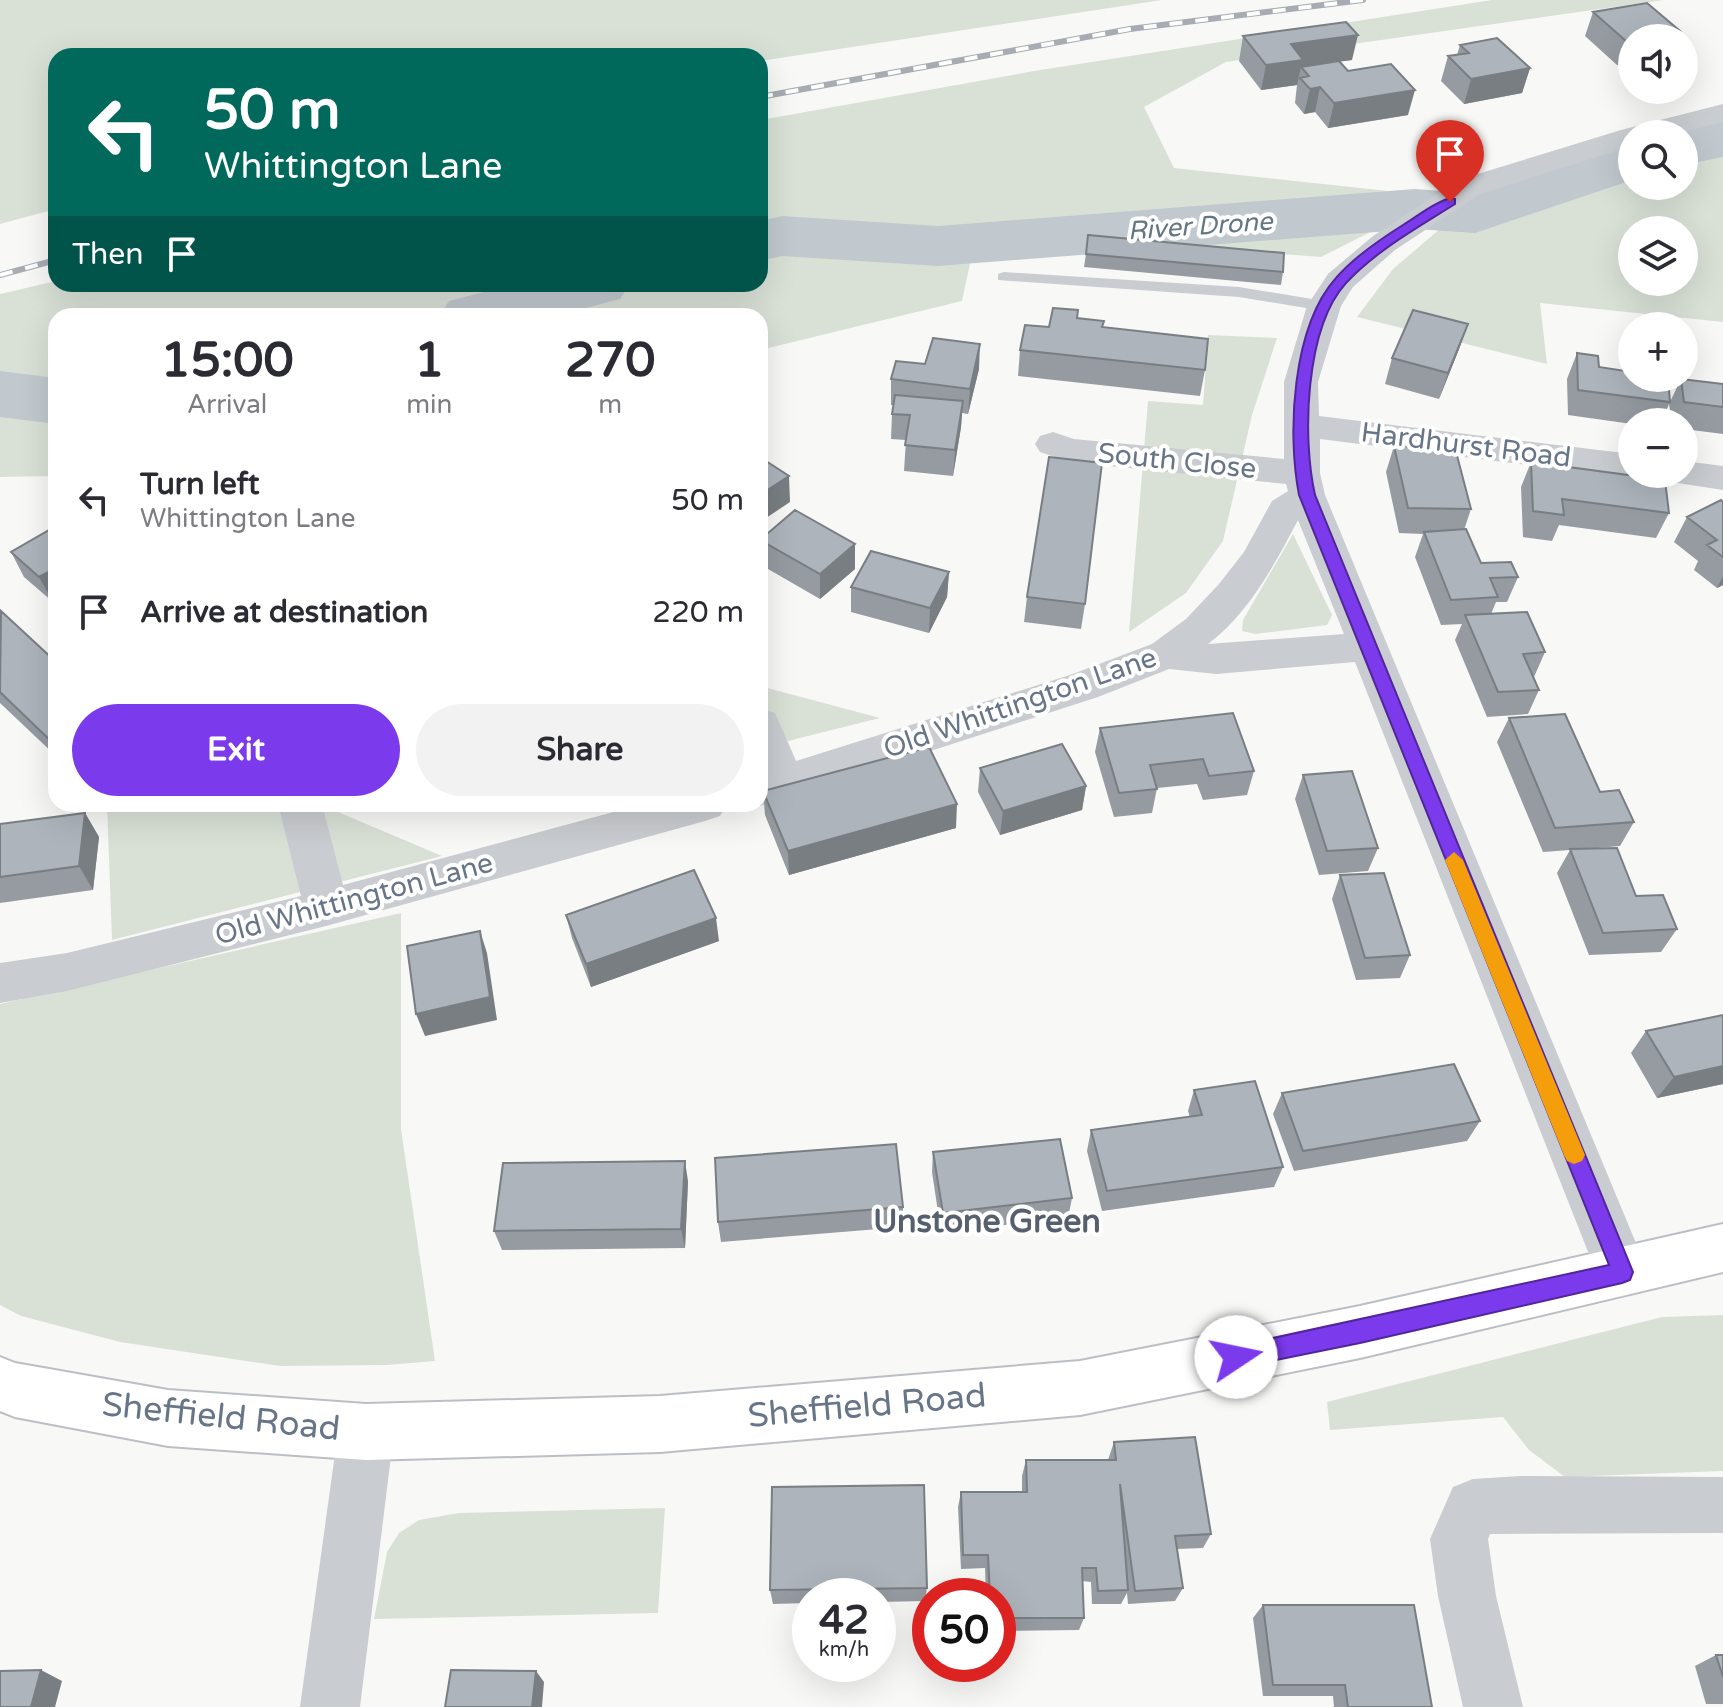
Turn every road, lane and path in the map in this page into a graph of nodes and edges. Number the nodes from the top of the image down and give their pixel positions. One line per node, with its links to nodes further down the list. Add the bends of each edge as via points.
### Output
1 (1723, 113): 2 (street)
2 (1695, 120)
3 (1618, 140): 5 (street, via 1469,187 1384,243 1340,281)
4 (1004, 277): 5 (lane, via 1239,292)
5 (1324, 306): 6 (street, via 1301,382)
6 (1301, 425): 8 (street, Hardhurst Road); 11 (street)
7 (1053, 444): 11 (street, South Close)
8 (1618, 464)
9 (1698, 475): 10 (street)
10 (1723, 478)
11 (1305, 484): 12 (street); 13 (street, Old Whittington Lane, via 1233,594 1200,629)
12 (1367, 647): 13 (street, via 1216,659); 20 (street)
13 (1166, 654): 14 (street, Old Whittington Lane, via 1084,686)
14 (771, 785)
15 (302, 812): 17 (street)
16 (676, 812): 17 (street, Old Whittington Lane)
17 (326, 908): 18 (street, Old Whittington Lane, via 67,972)
18 (0, 983)
19 (1723, 1248): 20 (main road, Sheffield Road)
20 (1622, 1272): 22 (main road, Sheffield Road, via 1080,1388 660,1424)
21 (0, 1384): 22 (main road, Sheffield Road, via 168,1418)
22 (366, 1432): 24 (street)
23 (1723, 1505): 25 (street, via 1473,1507 1459,1539)
24 (330, 1707)
25 (1493, 1707)

